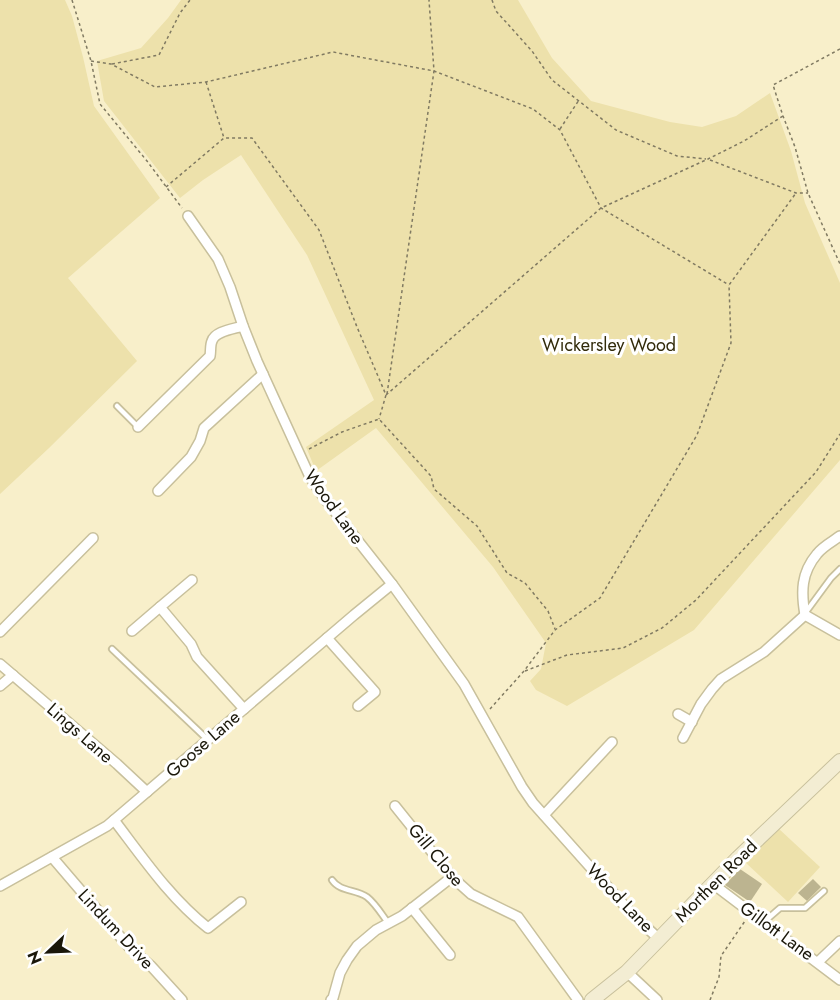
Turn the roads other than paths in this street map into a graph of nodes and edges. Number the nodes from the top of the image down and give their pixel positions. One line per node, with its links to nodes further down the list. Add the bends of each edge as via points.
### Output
1 (188, 216): 2 (street, Wood Lane, via 218,258)
2 (243, 326): 3 (street, Wood Lane); 5 (street, via 213,338 210,356)
3 (263, 374): 6 (street, via 204,428 190,457); 11 (street, Wood Lane, via 310,477)
4 (117, 406): 5 (lane)
5 (138, 427)
6 (158, 490)
7 (840, 536): 13 (street, via 817,553 806,571 801,592)
8 (93, 538): 15 (street)
9 (840, 569): 13 (lane)
10 (192, 580): 12 (street)
11 (392, 584): 17 (street, Goose Lane); 32 (street, Wood Lane, via 464,684 522,787)
12 (160, 608): 14 (street); 23 (street)
13 (805, 615): 16 (street); 25 (street, via 764,652 712,688)
14 (132, 631)
15 (0, 632)
16 (840, 635)
17 (327, 638): 22 (street, via 375,692); 23 (street, Goose Lane)
18 (112, 649): 27 (lane)
19 (0, 664): 20 (street, Lings Lane)
20 (13, 675): 21 (street); 30 (street, Lings Lane)
21 (0, 686)
22 (358, 706)
23 (244, 709): 27 (street, Goose Lane)
24 (678, 714): 25 (street)
25 (692, 722): 26 (street)
26 (683, 738)
27 (208, 740): 30 (street, Goose Lane)
28 (612, 742): 32 (street)
29 (840, 761): 37 (main road, Morthen Road)
30 (147, 792): 33 (street, Goose Lane)
31 (395, 806): 35 (street, Gill Close)
32 (544, 815): 44 (street, Wood Lane)
33 (114, 820): 34 (street, Goose Lane); 40 (street, via 170,893 207,928)
34 (52, 857): 38 (street, Goose Lane); 50 (street, Lindum Drive, via 129,947)
35 (452, 877): 41 (street); 52 (street, Gill Close, via 471,894 518,917)
36 (332, 880): 43 (lane, via 367,897)
37 (713, 884): 42 (street, Gillott Lane); 44 (main road, Morthen Road)
38 (0, 886)
39 (824, 891): 42 (lane, via 805,908 780,908)
40 (241, 903)
41 (412, 908): 43 (street); 46 (street)
42 (764, 922): 47 (street, Gillott Lane)
43 (389, 924): 51 (street, via 357,946 340,973)
44 (659, 939): 48 (main road, Morthen Road)
45 (840, 941): 47 (street)
46 (450, 955)
47 (818, 962): 49 (street, Gillott Lane)
48 (627, 972): 53 (main road, Morthen Road); 54 (street)
49 (840, 980)
50 (182, 1000)
51 (331, 1000)
52 (578, 1000)
53 (591, 1000)
54 (657, 1000)

